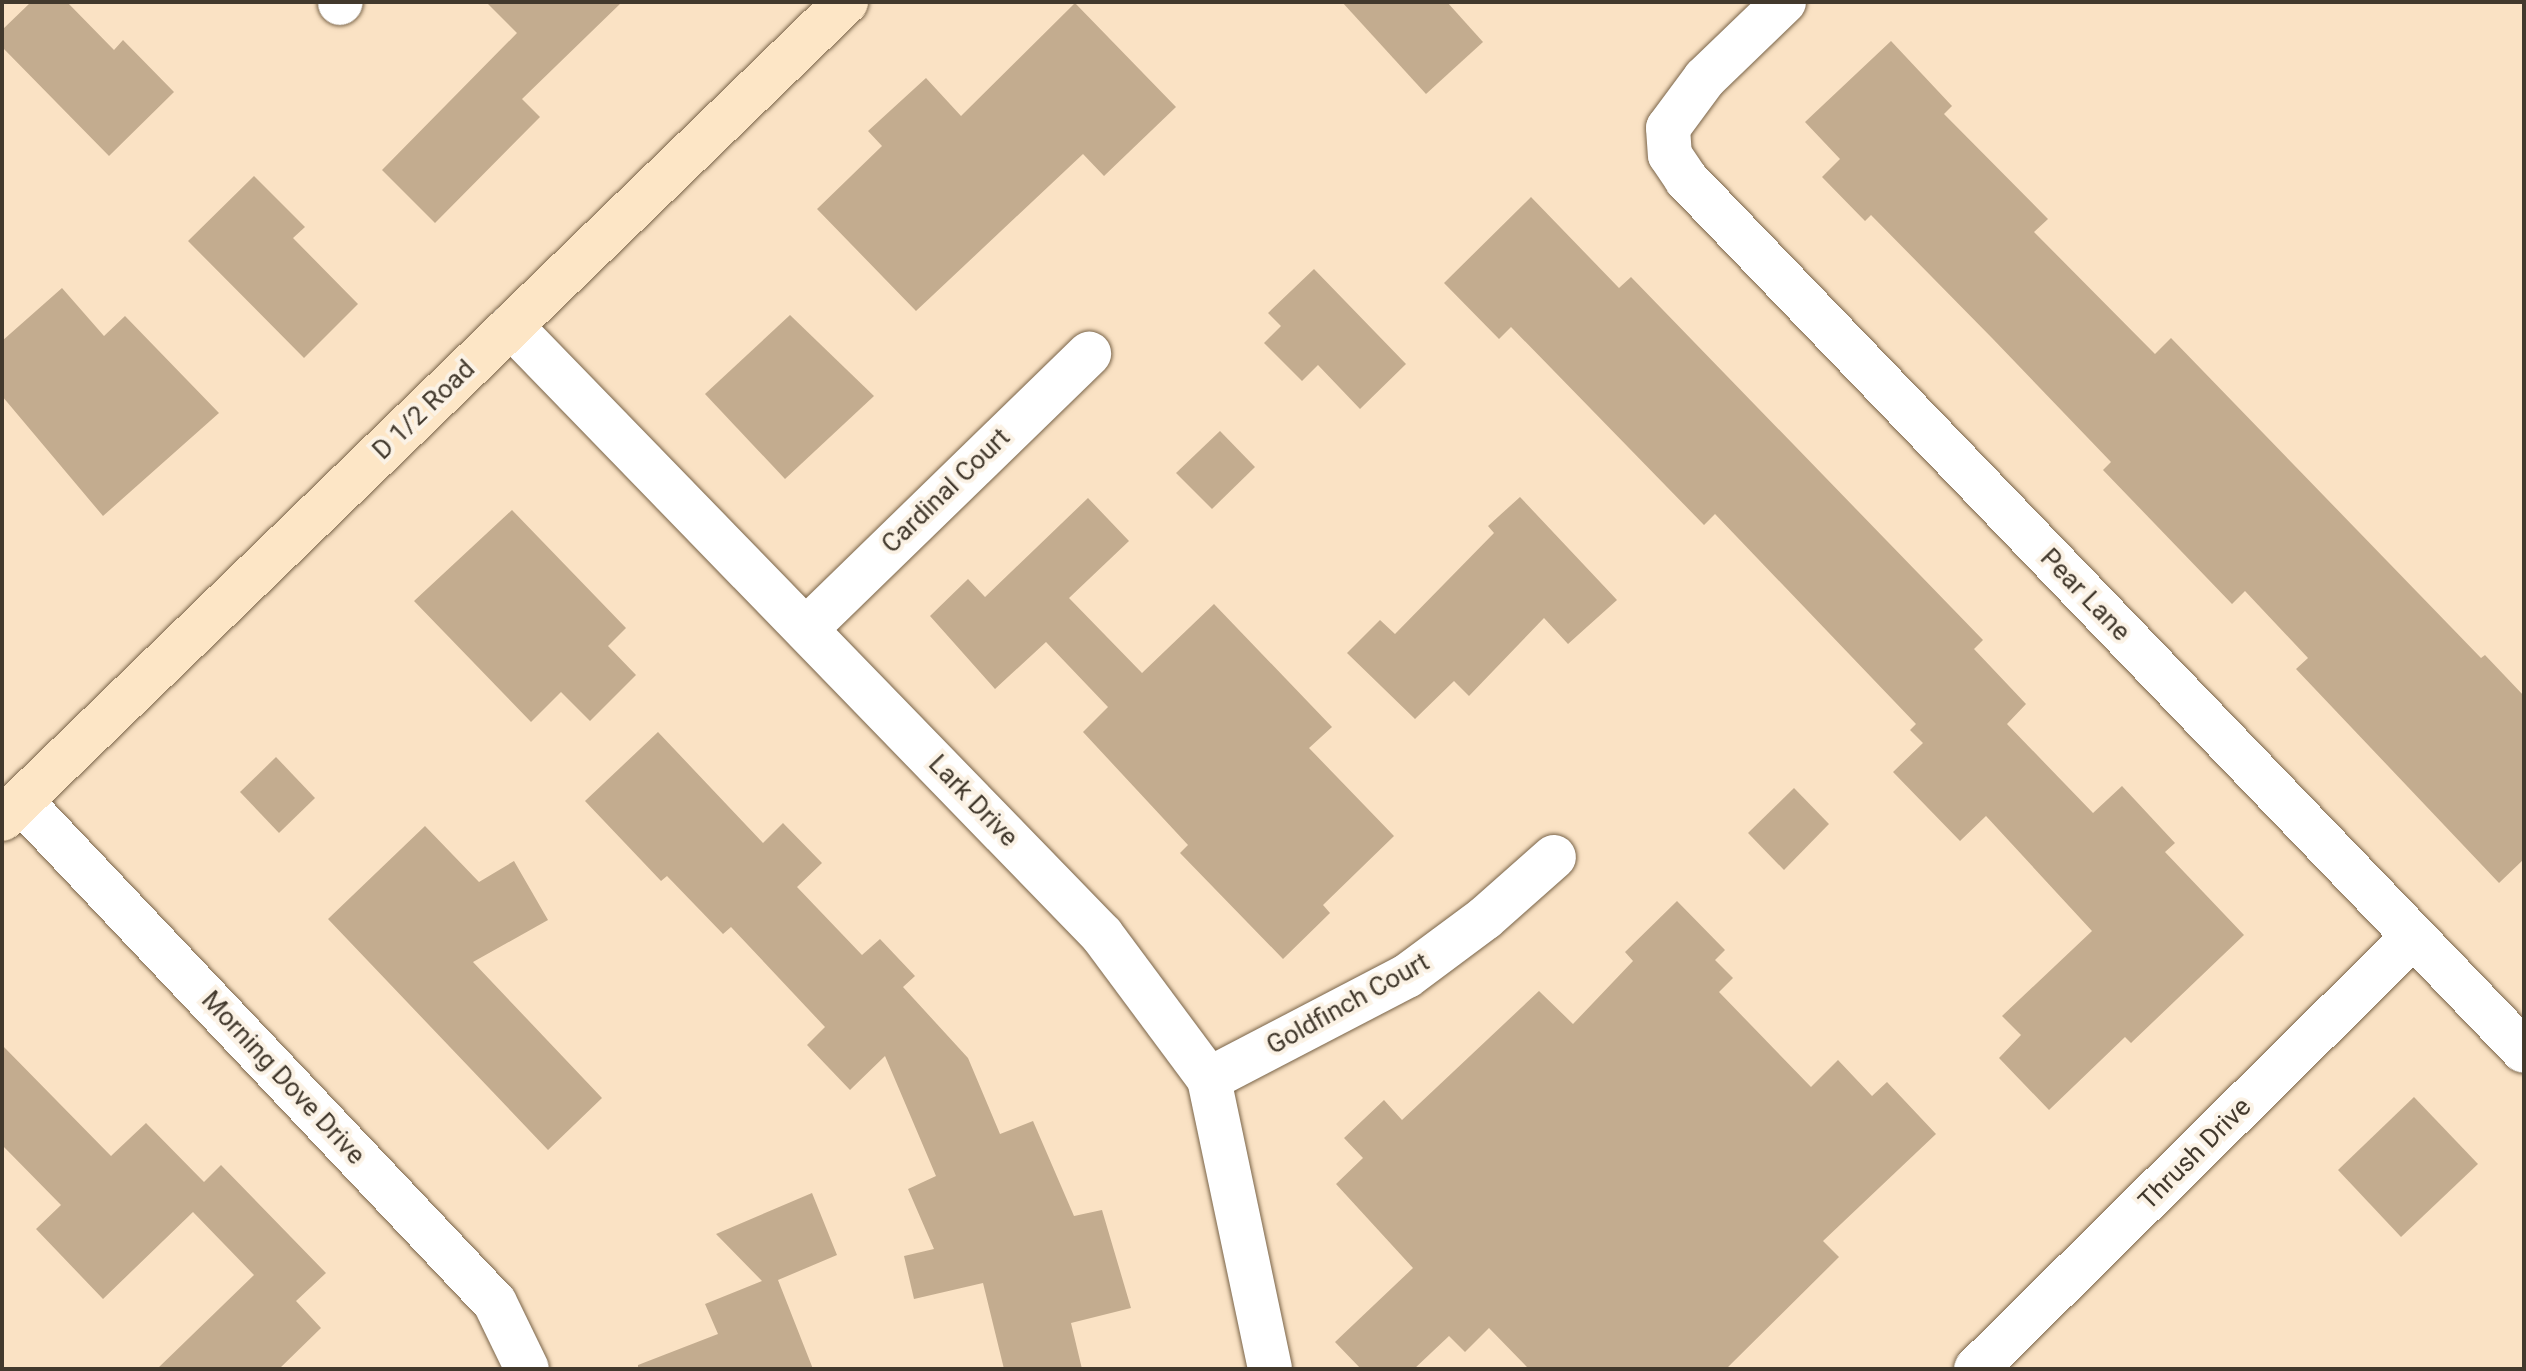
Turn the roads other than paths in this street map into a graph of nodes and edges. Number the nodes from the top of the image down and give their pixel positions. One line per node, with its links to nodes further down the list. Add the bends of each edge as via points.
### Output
1 (846, 2): 3 (main road, D 1/2 Road)
2 (1784, 2): 8 (street, Pear Lane, via 1705,78 1668,128 1670,155 1686,179)
3 (511, 326): 5 (street, Lark Drive); 6 (main road, D 1/2 Road)
4 (1089, 354): 5 (street, Cardinal Court)
5 (806, 629): 10 (street, Lark Drive, via 1102,935)
6 (12, 810): 11 (street, Morning Dove Drive, via 495,1303)
7 (1554, 857): 10 (street, Goldfinch Court, via 1407,976)
8 (2413, 937): 9 (street, Pear Lane); 13 (street, Thrush Drive)
9 (2524, 1051)
10 (1209, 1079): 12 (street, Lark Drive)
11 (527, 1369)
12 (1270, 1369)
13 (1976, 1369)

